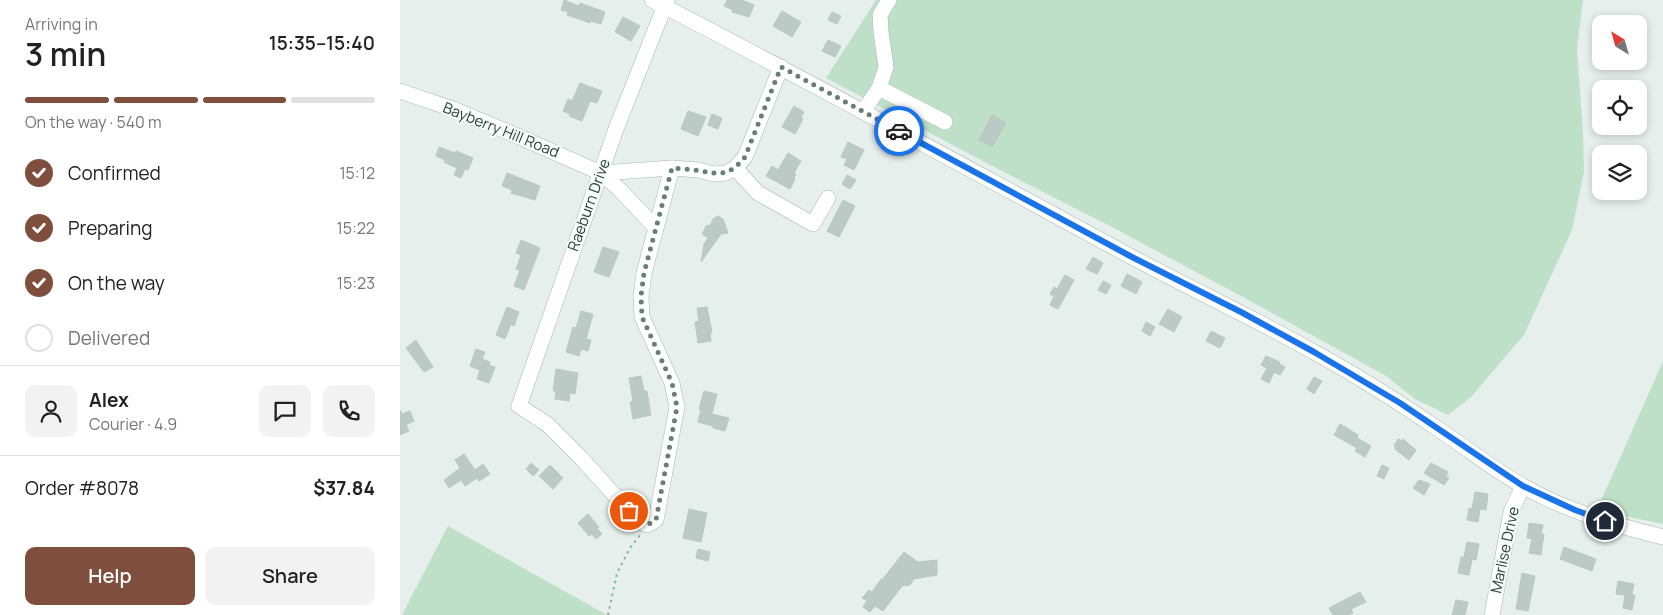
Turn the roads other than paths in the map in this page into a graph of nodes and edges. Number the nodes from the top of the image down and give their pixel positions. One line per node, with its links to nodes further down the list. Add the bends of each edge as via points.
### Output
1 (889, 0): 4 (street, via 880,15 886,67)
2 (661, 2): 3 (street); 10 (street, Raeburn Drive)
3 (781, 67): 6 (street); 9 (street, via 745,157)
4 (879, 88): 6 (street); 7 (street)
5 (400, 91): 10 (street, Bayberry Hill Road, via 453,109)
6 (863, 112): 13 (street, via 1337,364)
7 (945, 122)
8 (672, 168): 9 (street, Bayberry Hill Road, via 714,174); 10 (street, Bayberry Hill Road); 12 (street)
9 (736, 168): 11 (street, via 758,194 813,224)
10 (601, 173): 12 (street, Bayberry Hill Road); 12 (street, Raeburn Drive, via 518,406 547,424 638,522 645,524 656,520 677,407 672,383 642,317 644,273)
11 (828, 198)
12 (656, 228)
13 (1523, 486): 14 (street, via 1620,527); 15 (street, Marlise Drive, via 1510,512)
14 (1663, 538)
15 (1492, 615)

